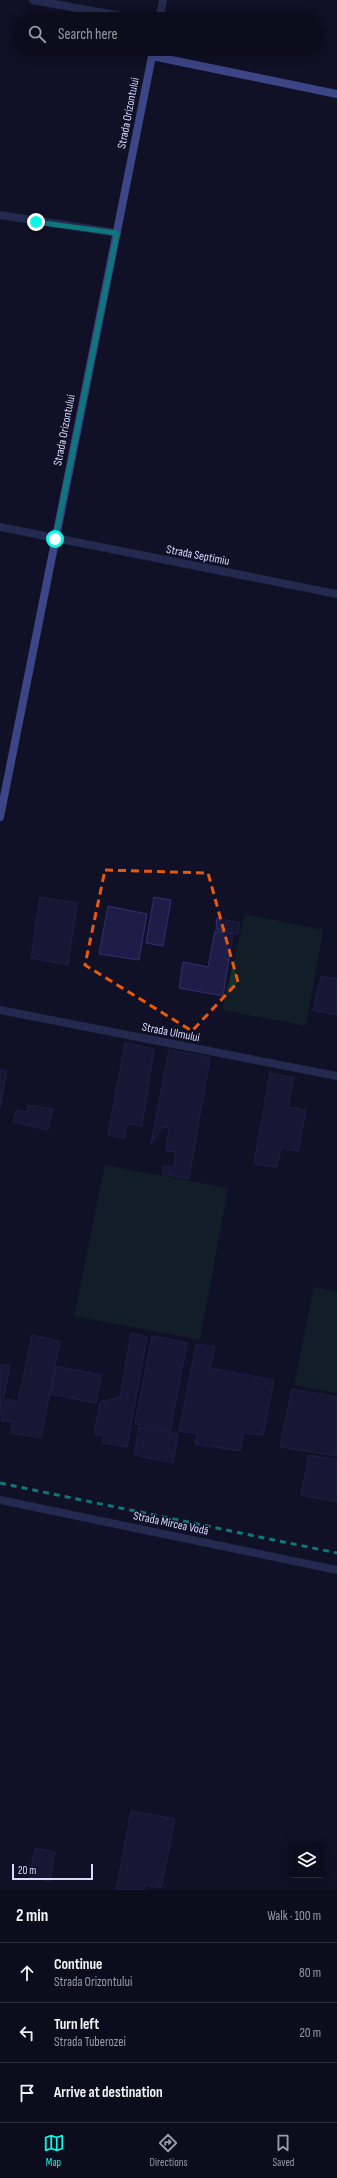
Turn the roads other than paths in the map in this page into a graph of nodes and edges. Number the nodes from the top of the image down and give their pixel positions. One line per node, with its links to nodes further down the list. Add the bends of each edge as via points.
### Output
1 (33, 0): 3 (street)
2 (163, 0): 4 (street)
3 (99, 12)
4 (161, 12)
5 (152, 56): 9 (street, Strada Orizontului)
6 (166, 56): 7 (street)
7 (337, 94)
8 (0, 216): 9 (street)
9 (117, 233): 11 (street, Strada Orizontului)
10 (0, 527): 11 (street, Strada Septimiu)
11 (55, 539): 12 (street, Strada Septimiu); 13 (street, Strada Orizontului)
12 (337, 594)
13 (2, 799): 14 (street, Strada Orizontului)
14 (0, 817)
15 (0, 1010): 16 (street, Strada Ulmului)
16 (337, 1076)
17 (0, 1500): 18 (street, Strada Mircea Vodă)
18 (337, 1570)

